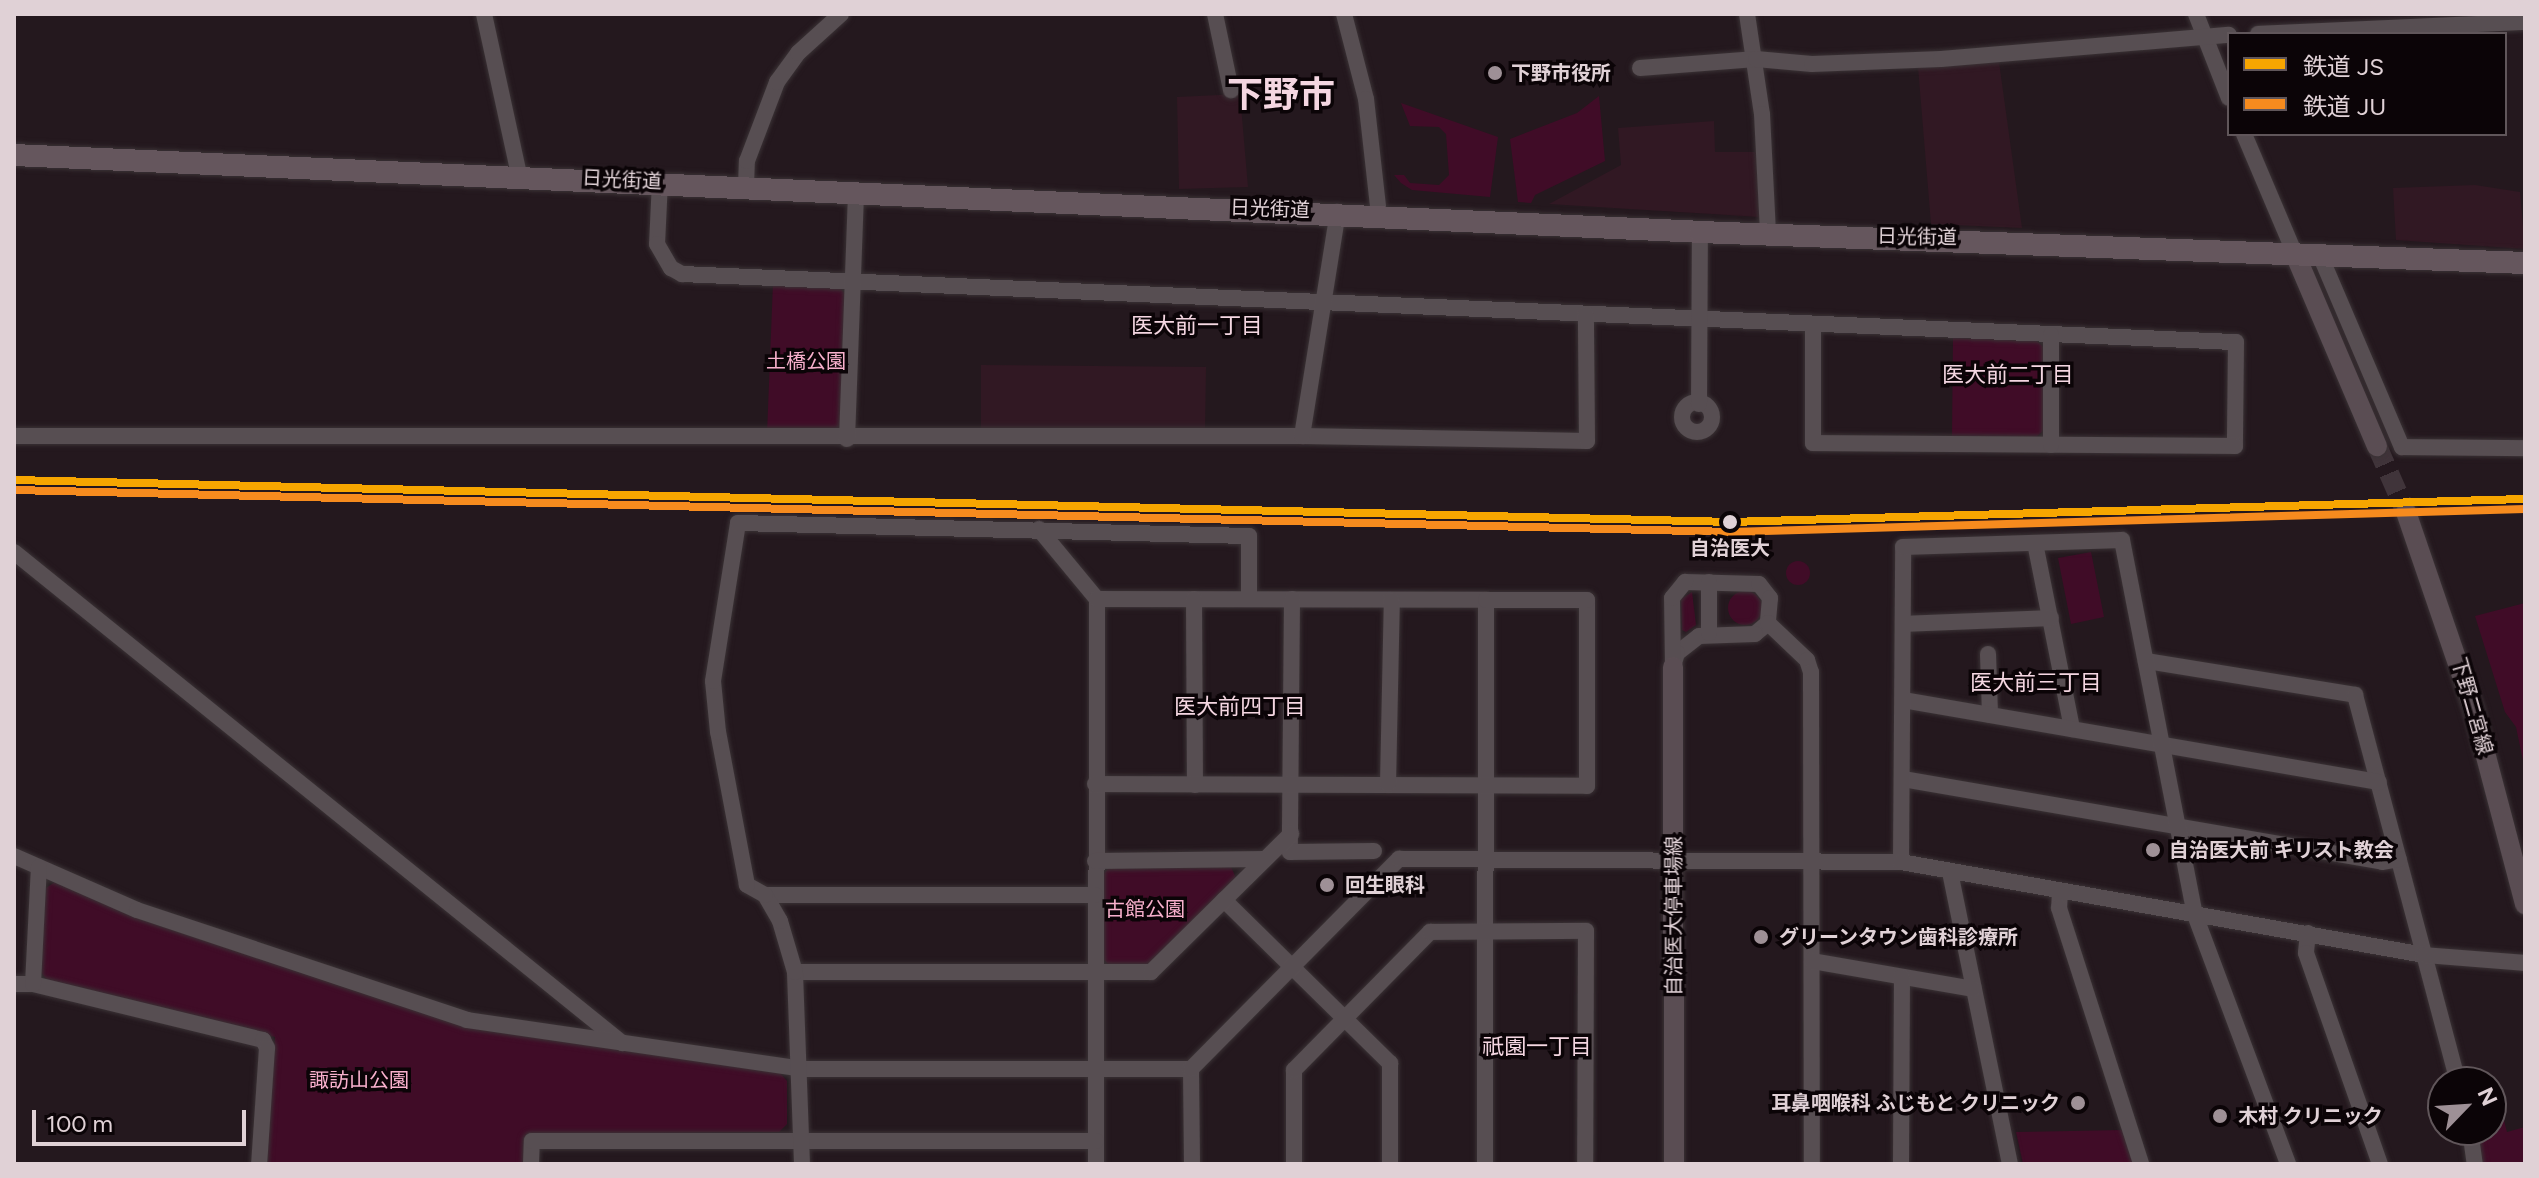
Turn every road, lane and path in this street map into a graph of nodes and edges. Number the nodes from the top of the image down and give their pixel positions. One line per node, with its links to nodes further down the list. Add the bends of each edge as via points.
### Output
1 (484, 14): 17 (street)
2 (841, 14): 19 (street, via 798,53 777,82 747,161)
3 (1215, 14): 13 (street)
4 (1344, 14): 22 (street, via 1366,99)
5 (1747, 14): 11 (street)
6 (2196, 14): 10 (street)
7 (2525, 22): 8 (street)
8 (2302, 32)
9 (2227, 35): 10 (street)
10 (2203, 36): 11 (street, via 1941,59 1812,64); 14 (street)
11 (1756, 59): 12 (street); 24 (street)
12 (1640, 68)
13 (1231, 90)
14 (2227, 93)
15 (2245, 136): 25 (street)
16 (14, 155): 17 (highway, 日光街道)
17 (519, 175): 18 (highway, 日光街道)
18 (660, 181): 19 (highway, 日光街道); 28 (street, via 657,244 671,268 682,274)
19 (746, 186): 20 (highway, 日光街道)
20 (856, 191): 21 (highway, 日光街道); 28 (street)
21 (1338, 212): 22 (highway, 日光街道); 29 (street)
22 (1379, 214): 23 (highway, 日光街道)
23 (1700, 232): 24 (highway, 日光街道); 31 (street)
24 (1768, 234): 25 (highway, 日光街道)
25 (2295, 254): 26 (highway, 日光街道); 39 (main road)
26 (2320, 255): 27 (highway, 日光街道); 40 (street, via 2402,447)
27 (2525, 263)
28 (852, 282): 29 (street); 37 (street)
29 (1324, 300): 30 (street); 36 (street)
30 (1586, 314): 31 (street); 36 (street, via 1587,441)
31 (1700, 321): 32 (street); 34 (street)
32 (1813, 327): 33 (street); 38 (street, via 1813,443)
33 (2051, 335): 38 (street); 38 (street, via 2236,342 2235,446)
34 (1699, 404)
35 (14, 436): 37 (street)
36 (1302, 436): 37 (street)
37 (847, 439)
38 (2051, 445)
39 (2377, 446)
40 (2525, 448)
41 (2406, 512): 87 (main road, 下野二宮線, via 2474,711)
42 (1039, 529): 46 (street); 48 (street, via 1249,536); 84 (street, via 738,523 713,681 747,885)
43 (2035, 543): 52 (street); 54 (street, via 1903,547); 57 (street, via 2122,540)
44 (14, 552): 102 (street)
45 (1709, 582): 53 (street, via 1759,584 1770,598); 55 (street); 58 (street, via 1685,582 1673,590)
46 (1097, 599): 47 (street); 65 (street)
47 (1194, 599): 48 (street); 67 (street)
48 (1249, 599): 49 (street)
49 (1292, 599): 50 (street); 68 (street)
50 (1392, 600): 51 (street); 66 (street)
51 (1486, 600): 69 (street); 69 (street, via 1587,600 1587,786)
52 (2051, 618): 54 (street); 61 (street)
53 (1768, 623): 55 (street, via 1755,634); 77 (street, via 1807,660 1811,672)
54 (1903, 624): 59 (street)
55 (1709, 633): 58 (street, via 1683,646)
56 (1988, 654): 60 (street)
57 (2146, 661): 62 (street); 64 (street, via 2355,695)
58 (1673, 667): 75 (main road, 自治医大停車場線)
59 (1903, 700): 60 (street); 63 (street)
60 (1990, 715): 61 (street)
61 (2072, 729): 62 (street)
62 (2163, 745): 64 (street); 70 (street)
63 (1903, 779): 70 (street); 80 (street)
64 (2379, 782): 78 (street)
65 (1095, 784): 67 (street); 79 (street)
66 (1388, 784): 68 (street); 69 (street)
67 (1195, 785): 68 (street)
68 (1292, 785): 71 (street)
69 (1487, 786): 74 (street)
70 (2178, 827): 78 (street, via 2382,862); 88 (street)
71 (1291, 834): 72 (street, via 1290,852); 76 (street)
72 (1374, 851)
73 (14, 856): 81 (street)
74 (1487, 858): 75 (street); 89 (street); 94 (street, via 1399,859)
75 (1675, 858): 77 (street); 118 (main road, 自治医大停車場線)
76 (1264, 859): 79 (street); 86 (street)
77 (1811, 859): 80 (street); 92 (street)
78 (2399, 859): 91 (street)
79 (1095, 861): 85 (street)
80 (1901, 862): 82 (street)
81 (39, 867): 99 (street); 102 (street, via 137,910 467,1020)
82 (1950, 872): 83 (street); 100 (street)
83 (2060, 891): 88 (street); 122 (street, via 2059,908)
84 (765, 895): 85 (street); 95 (street, via 787,935)
85 (1095, 895): 96 (street)
86 (1224, 900): 94 (street); 96 (street, via 1151,972)
87 (2525, 904)
88 (2195, 915): 90 (street); 123 (street)
89 (1486, 932): 101 (street, via 1430,932); 116 (street); 117 (street, via 1586,931)
90 (2308, 933): 91 (street); 124 (street, via 2306,953)
91 (2424, 955): 93 (street); 103 (street)
92 (1812, 961): 97 (street); 119 (street)
93 (2525, 963)
94 (1292, 967): 101 (street); 106 (street)
95 (795, 972): 96 (street); 104 (street)
96 (1095, 972): 105 (street)
97 (1902, 977): 100 (street); 120 (street)
98 (14, 984): 99 (street)
99 (33, 984): 109 (street, via 263,1040 267,1048)
100 (1974, 989): 121 (street)
101 (1346, 1017): 114 (street, via 1294,1070); 115 (street, via 1390,1063)
102 (622, 1043): 104 (street)
103 (2454, 1066)
104 (801, 1069): 105 (street); 108 (street)
105 (1095, 1069): 106 (street); 107 (street)
106 (1191, 1069): 113 (street)
107 (1096, 1141): 108 (street); 112 (street)
108 (802, 1142): 110 (street, via 532,1141); 111 (street)
109 (259, 1164)
110 (531, 1164)
111 (802, 1164)
112 (1096, 1164)
113 (1192, 1164)
114 (1294, 1164)
115 (1390, 1164)
116 (1485, 1164)
117 (1585, 1164)
118 (1674, 1164)
119 (1812, 1164)
120 (1901, 1164)
121 (2010, 1164)
122 (2141, 1164)
123 (2288, 1164)
124 (2380, 1164)

